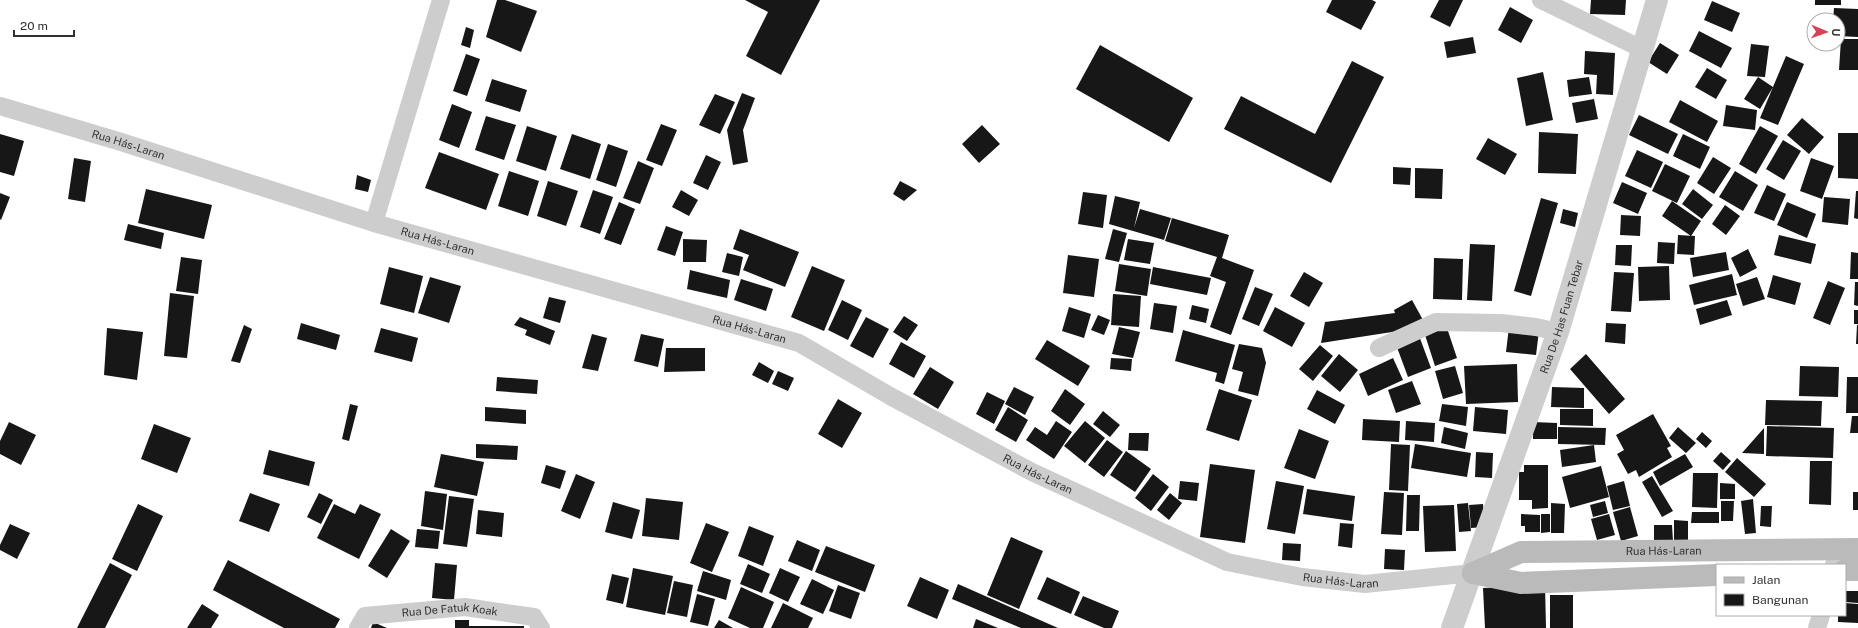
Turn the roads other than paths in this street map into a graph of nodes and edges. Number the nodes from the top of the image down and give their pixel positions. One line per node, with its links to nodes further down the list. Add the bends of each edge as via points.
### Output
1 (441, 0): 6 (street)
2 (1541, 0): 4 (street)
3 (1657, 0): 4 (street, Rua De Has Fuan Tebar)
4 (1642, 49): 7 (street, Rua De Has Fuan Tebar)
5 (0, 106): 6 (street, Rua Hás-Laran)
6 (374, 223): 12 (street, Rua Hás-Laran, via 799,343 890,396 1032,472 1227,562 1302,577 1365,584)
7 (1558, 332): 8 (street, via 1536,326 1501,323 1436,322); 12 (street, Rua De Has Fuan Tebar)
8 (1379, 348)
9 (1843, 554): 12 (main road, Rua Hás-Laran, via 1521,552)
10 (1846, 570): 11 (main road)
11 (1858, 570)
12 (1473, 573): 13 (main road, Rua Hás-Laran, via 1521,583); 17 (street, Rua De Has Fuan Tebar)
13 (1716, 575)
14 (1821, 616): 18 (street)
15 (358, 628): 16 (street, Rua De Fatuk Koak, via 365,616 465,607 534,617)
16 (541, 628)
17 (1452, 628)
18 (1817, 628)

